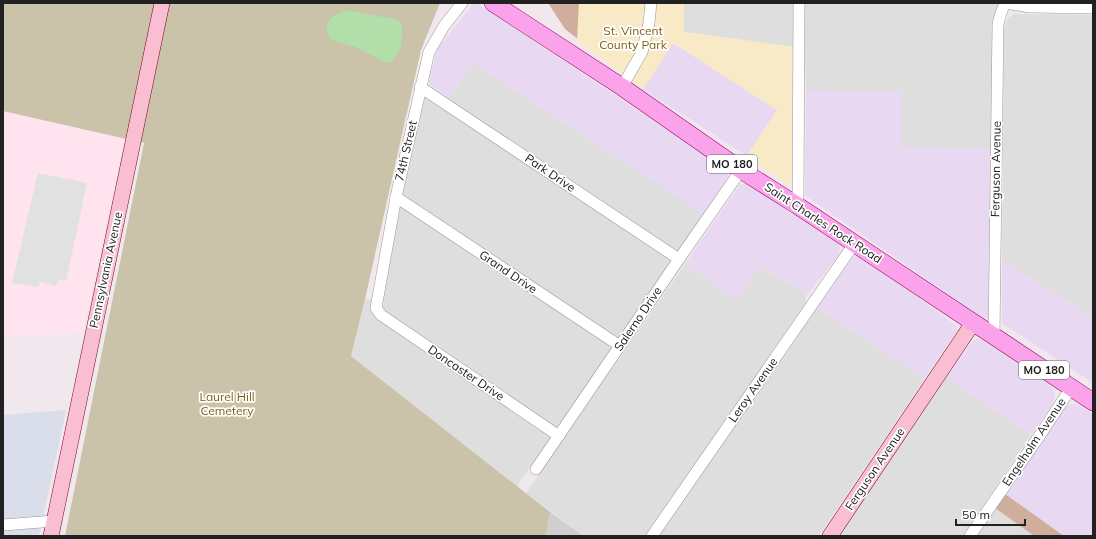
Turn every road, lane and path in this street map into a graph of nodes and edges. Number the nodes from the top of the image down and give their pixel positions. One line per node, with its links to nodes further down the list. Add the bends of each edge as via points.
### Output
1 (162, 3): 23 (street, Pennsylvania Avenue)
2 (462, 3): 8 (street, 74th Street, via 444,26 429,52)
3 (493, 3): 9 (main road, Saint Charles Rock Road / MO 180)
4 (651, 3): 9 (street, via 642,52)
5 (799, 3): 12 (street)
6 (1005, 3): 7 (street, via 1030,7); 17 (street, Ferguson Avenue, via 998,24)
7 (1093, 8)
8 (420, 87): 11 (street, 74th Street); 14 (street, Park Drive)
9 (622, 87): 10 (main road, Saint Charles Rock Road / MO 180)
10 (741, 170): 12 (main road, Saint Charles Rock Road / MO 180); 14 (street, Salerno Drive)
11 (396, 197): 15 (street, 74th Street); 18 (street, Grand Drive)
12 (798, 206): 13 (main road, Saint Charles Rock Road / MO 180)
13 (854, 244): 16 (main road, Saint Charles Rock Road / MO 180); 26 (street, Leroy Avenue)
14 (679, 259): 18 (street, Salerno Drive)
15 (376, 308): 21 (street, Doncaster Drive, via 381,315)
16 (973, 323): 17 (main road, Saint Charles Rock Road / MO 180); 27 (street, Ferguson Avenue)
17 (994, 337): 19 (main road, Saint Charles Rock Road / MO 180)
18 (620, 346): 21 (street, Salerno Drive)
19 (1071, 388): 20 (main road, Saint Charles Rock Road / MO 180); 28 (street, Engelholm Avenue)
20 (1093, 402)
21 (559, 436): 22 (street, Salerno Drive)
22 (536, 469)
23 (54, 521): 24 (street); 25 (street, Pennsylvania Avenue)
24 (3, 525)
25 (51, 536)
26 (652, 536)
27 (830, 536)
28 (970, 536)

